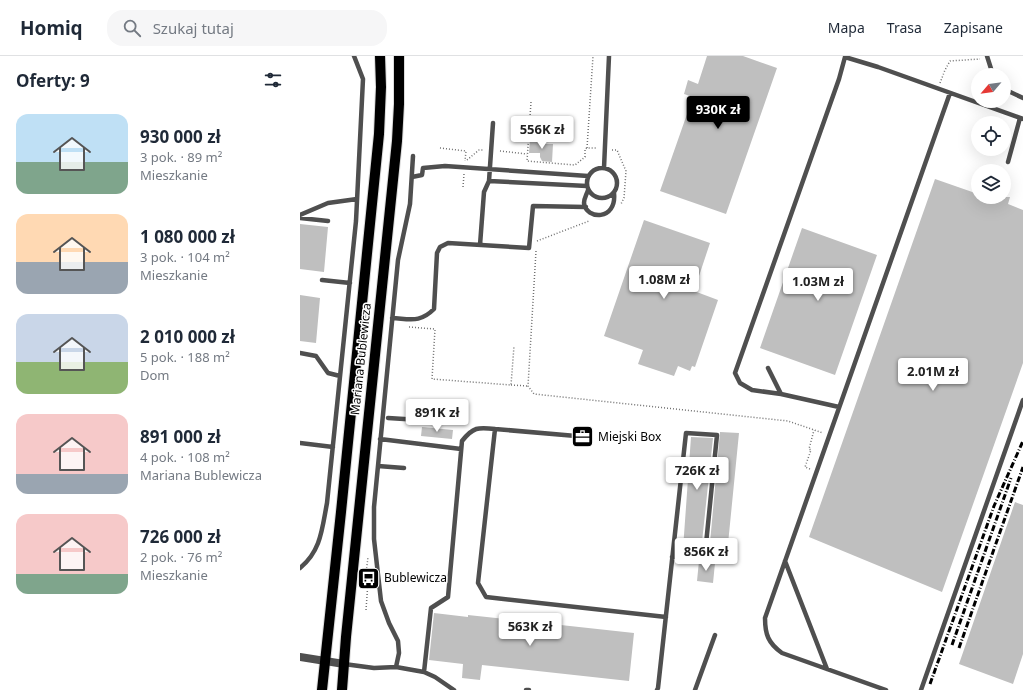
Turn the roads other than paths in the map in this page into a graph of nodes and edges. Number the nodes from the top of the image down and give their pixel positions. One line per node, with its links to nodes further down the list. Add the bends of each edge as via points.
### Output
1 (354, 56): 22 (lane, via 363,79)
2 (380, 56): 53 (main road, Mariana Bublewicza, via 378,141)
3 (398, 56): 54 (main road, Mariana Bublewicza, via 397,141)
4 (609, 56): 16 (lane)
5 (844, 56): 9 (lane); 34 (lane, via 839,79 735,373 740,383 752,390)
6 (987, 56): 7 (lane)
7 (991, 68)
8 (1011, 92): 10 (lane)
9 (950, 93): 11 (lane); 36 (lane)
10 (1023, 98)
11 (1021, 118): 14 (lane)
12 (493, 123): 15 (lane)
13 (413, 156): 17 (lane)
14 (1008, 162)
15 (490, 168): 17 (lane, via 437,166 423,168 422,174); 18 (lane); 19 (lane)
16 (604, 168): 18 (lane, via 595,169); 21 (lane, via 616,177 618,183)
17 (412, 176): 30 (lane, via 410,204 398,260)
18 (588, 176): 20 (lane)
19 (489, 181): 20 (lane); 27 (lane, via 484,192)
20 (588, 188): 21 (lane, via 591,194 600,199); 23 (lane, via 584,202)
21 (614, 193): 23 (lane, via 614,204 608,212 598,215)
22 (357, 199): 24 (lane, via 328,203); 29 (lane)
23 (586, 206): 27 (lane, via 533,206 529,248)
24 (300, 215)
25 (300, 218): 26 (lane)
26 (328, 221)
27 (480, 245): 30 (lane, via 448,243 440,247 437,253 434,309 419,319)
28 (322, 280): 29 (lane)
29 (350, 283): 33 (lane)
30 (392, 318): 41 (lane)
31 (300, 353): 33 (lane, via 316,356 328,373)
32 (768, 368): 34 (lane)
33 (340, 376): 43 (lane)
34 (781, 394): 36 (lane)
35 (1023, 400): 66 (lane)
36 (839, 407): 48 (lane)
37 (388, 418): 38 (lane)
38 (420, 420)
39 (495, 429): 40 (lane); 44 (lane, via 479,427 469,432 462,441); 50 (lane, via 478,583 486,597)
40 (576, 436)
41 (380, 439): 44 (lane); 45 (lane)
42 (300, 443): 43 (lane)
43 (333, 447): 49 (lane, via 327,503 317,548 309,561)
44 (461, 449): 57 (lane, via 448,597 431,608)
45 (378, 466): 46 (lane); 55 (lane, via 374,539 381,600 398,641)
46 (404, 468)
47 (672, 557): 47 (lane, via 705,554 717,435 686,433); 50 (lane)
48 (785, 561): 56 (lane); 56 (lane, via 764,618 768,637 774,647 782,653)
49 (300, 568)
50 (666, 617): 63 (lane)
51 (715, 635): 64 (lane)
52 (300, 657): 53 (street)
53 (324, 661): 54 (street); 59 (main road, Mariana Bublewicza)
54 (344, 664): 55 (lane, via 374,668); 60 (main road, Mariana Bublewicza)
55 (396, 667): 57 (lane)
56 (827, 669): 65 (lane)
57 (424, 672): 58 (lane)
58 (447, 684): 61 (lane); 62 (lane)
59 (322, 690)
60 (342, 690)
61 (446, 690)
62 (454, 690)
63 (657, 690)
64 (695, 690)
65 (886, 690)
66 (921, 690)

